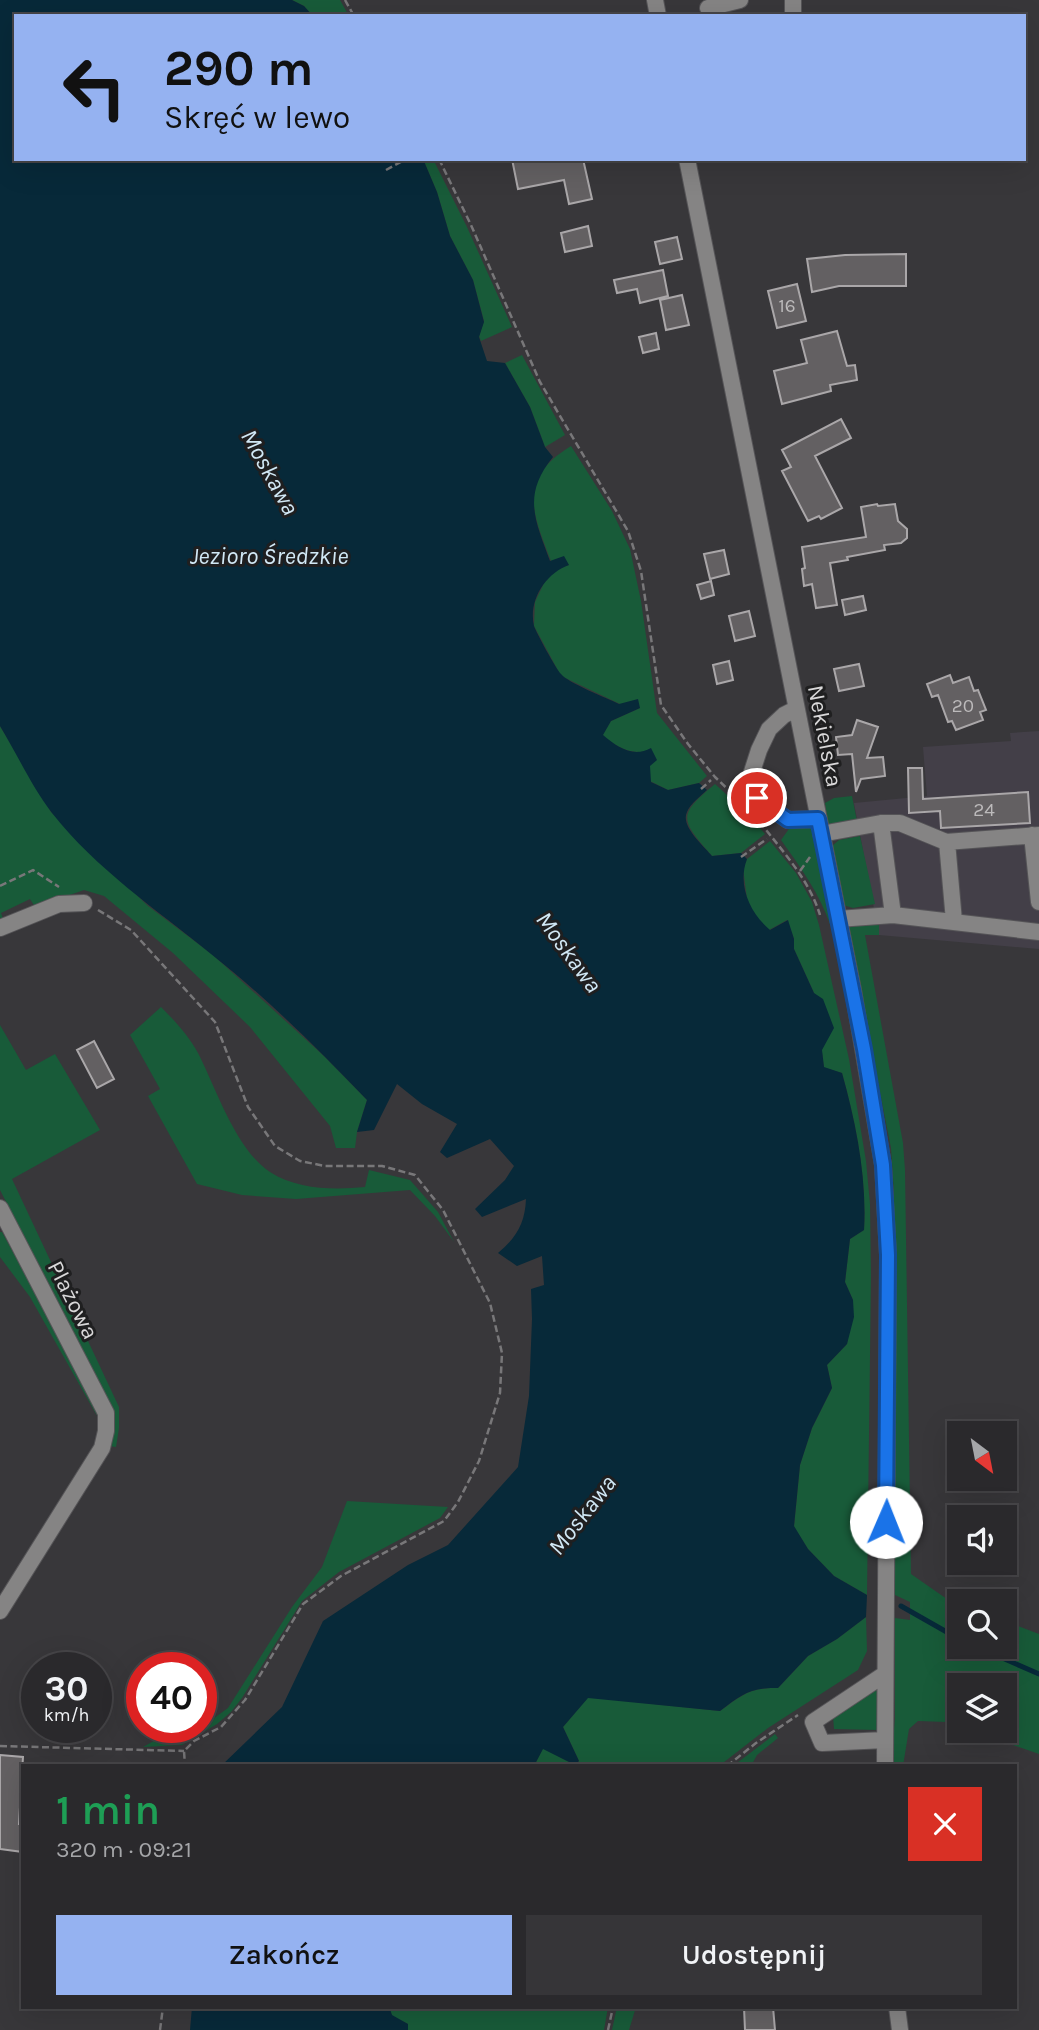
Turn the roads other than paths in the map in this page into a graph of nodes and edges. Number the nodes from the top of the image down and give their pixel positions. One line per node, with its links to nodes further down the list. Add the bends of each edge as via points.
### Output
1 (740, 0): 2 (street)
2 (708, 8)
3 (687, 161): 4 (street, Nekielska)
4 (796, 709): 6 (street, Nekielska); 6 (street, via 769,729 750,778 757,798 788,820)
5 (881, 823): 6 (street); 8 (street, via 901,823); 11 (street)
6 (819, 827): 12 (street, Nekielska)
7 (1035, 835): 8 (street); 9 (street)
8 (947, 842): 13 (street)
9 (1039, 902)
10 (84, 903): 14 (street, via 59,904)
11 (893, 915): 12 (street); 13 (street)
12 (830, 920): 18 (street, Nekielska, via 864,1049 883,1165 888,1255)
13 (954, 922): 15 (street)
14 (0, 928)
15 (1039, 932)
16 (0, 1208): 17 (street, Plażowa, via 106,1413 102,1448)
17 (0, 1611)
18 (885, 1667): 19 (street, Nekielska); 19 (street, via 814,1722 822,1743)
19 (885, 1740): 20 (street, Nekielska)
20 (885, 1764)
21 (897, 2009): 22 (street)
22 (900, 2030)

